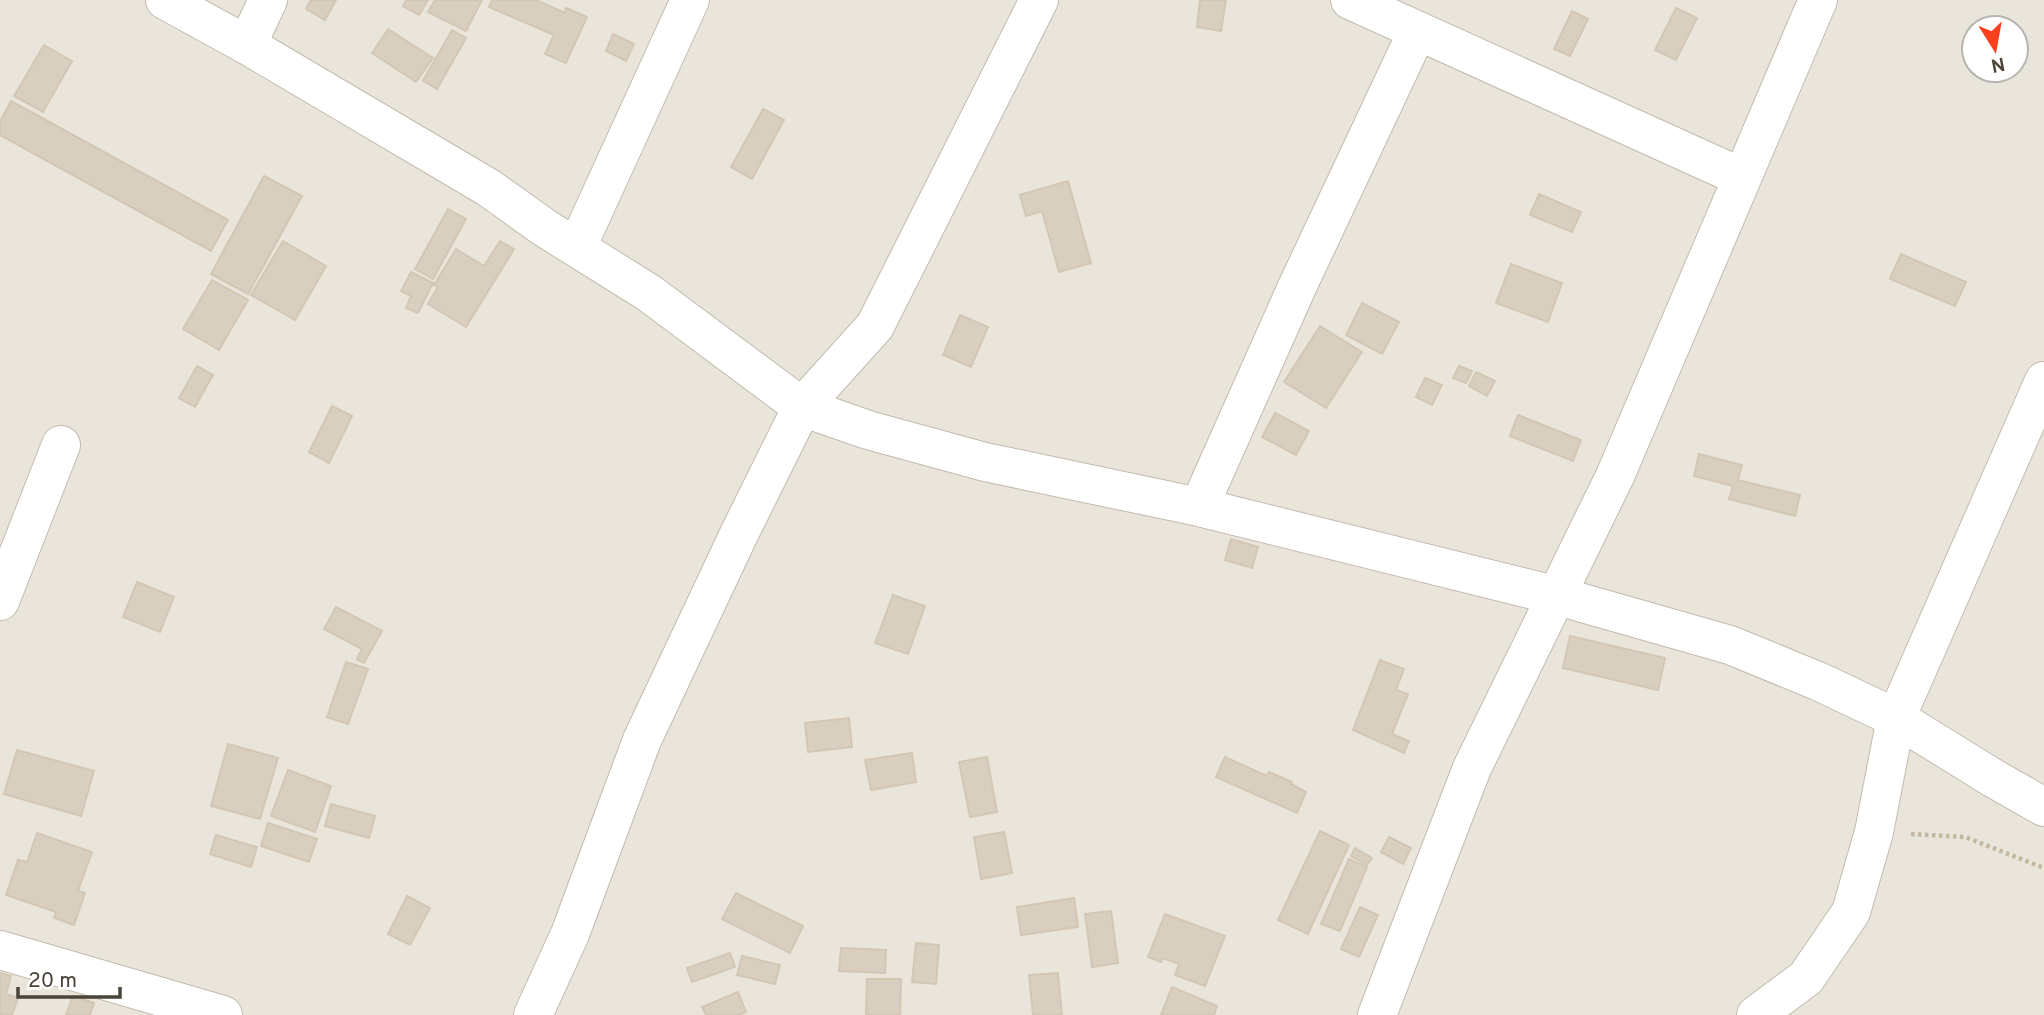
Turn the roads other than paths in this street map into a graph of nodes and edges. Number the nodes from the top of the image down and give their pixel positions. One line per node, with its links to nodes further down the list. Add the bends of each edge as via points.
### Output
1 (165, 0): 8 (street)
2 (268, 0): 8 (street)
3 (690, 0): 10 (street)
4 (1039, 0): 12 (street, via 875,326)
5 (1350, 0): 7 (street)
6 (1818, 0): 9 (street)
7 (1417, 32): 9 (street); 14 (street)
8 (247, 45): 10 (street, via 489,188)
9 (1741, 177): 15 (street, via 1615,476)
10 (577, 247): 12 (street, via 649,293)
11 (2044, 381): 17 (street)
12 (802, 407): 14 (street, via 985,462); 21 (street, via 642,740 570,934)
13 (61, 445): 16 (street)
14 (1199, 507): 15 (street)
15 (1558, 596): 17 (street, via 1730,645); 22 (street, via 1472,768)
16 (0, 601)
17 (1896, 718): 18 (street); 23 (street, via 1874,832 1851,912 1805,978)
18 (2044, 807)
19 (0, 950): 20 (street)
20 (223, 1015)
21 (533, 1015)
22 (1377, 1015)
23 (1756, 1015)

